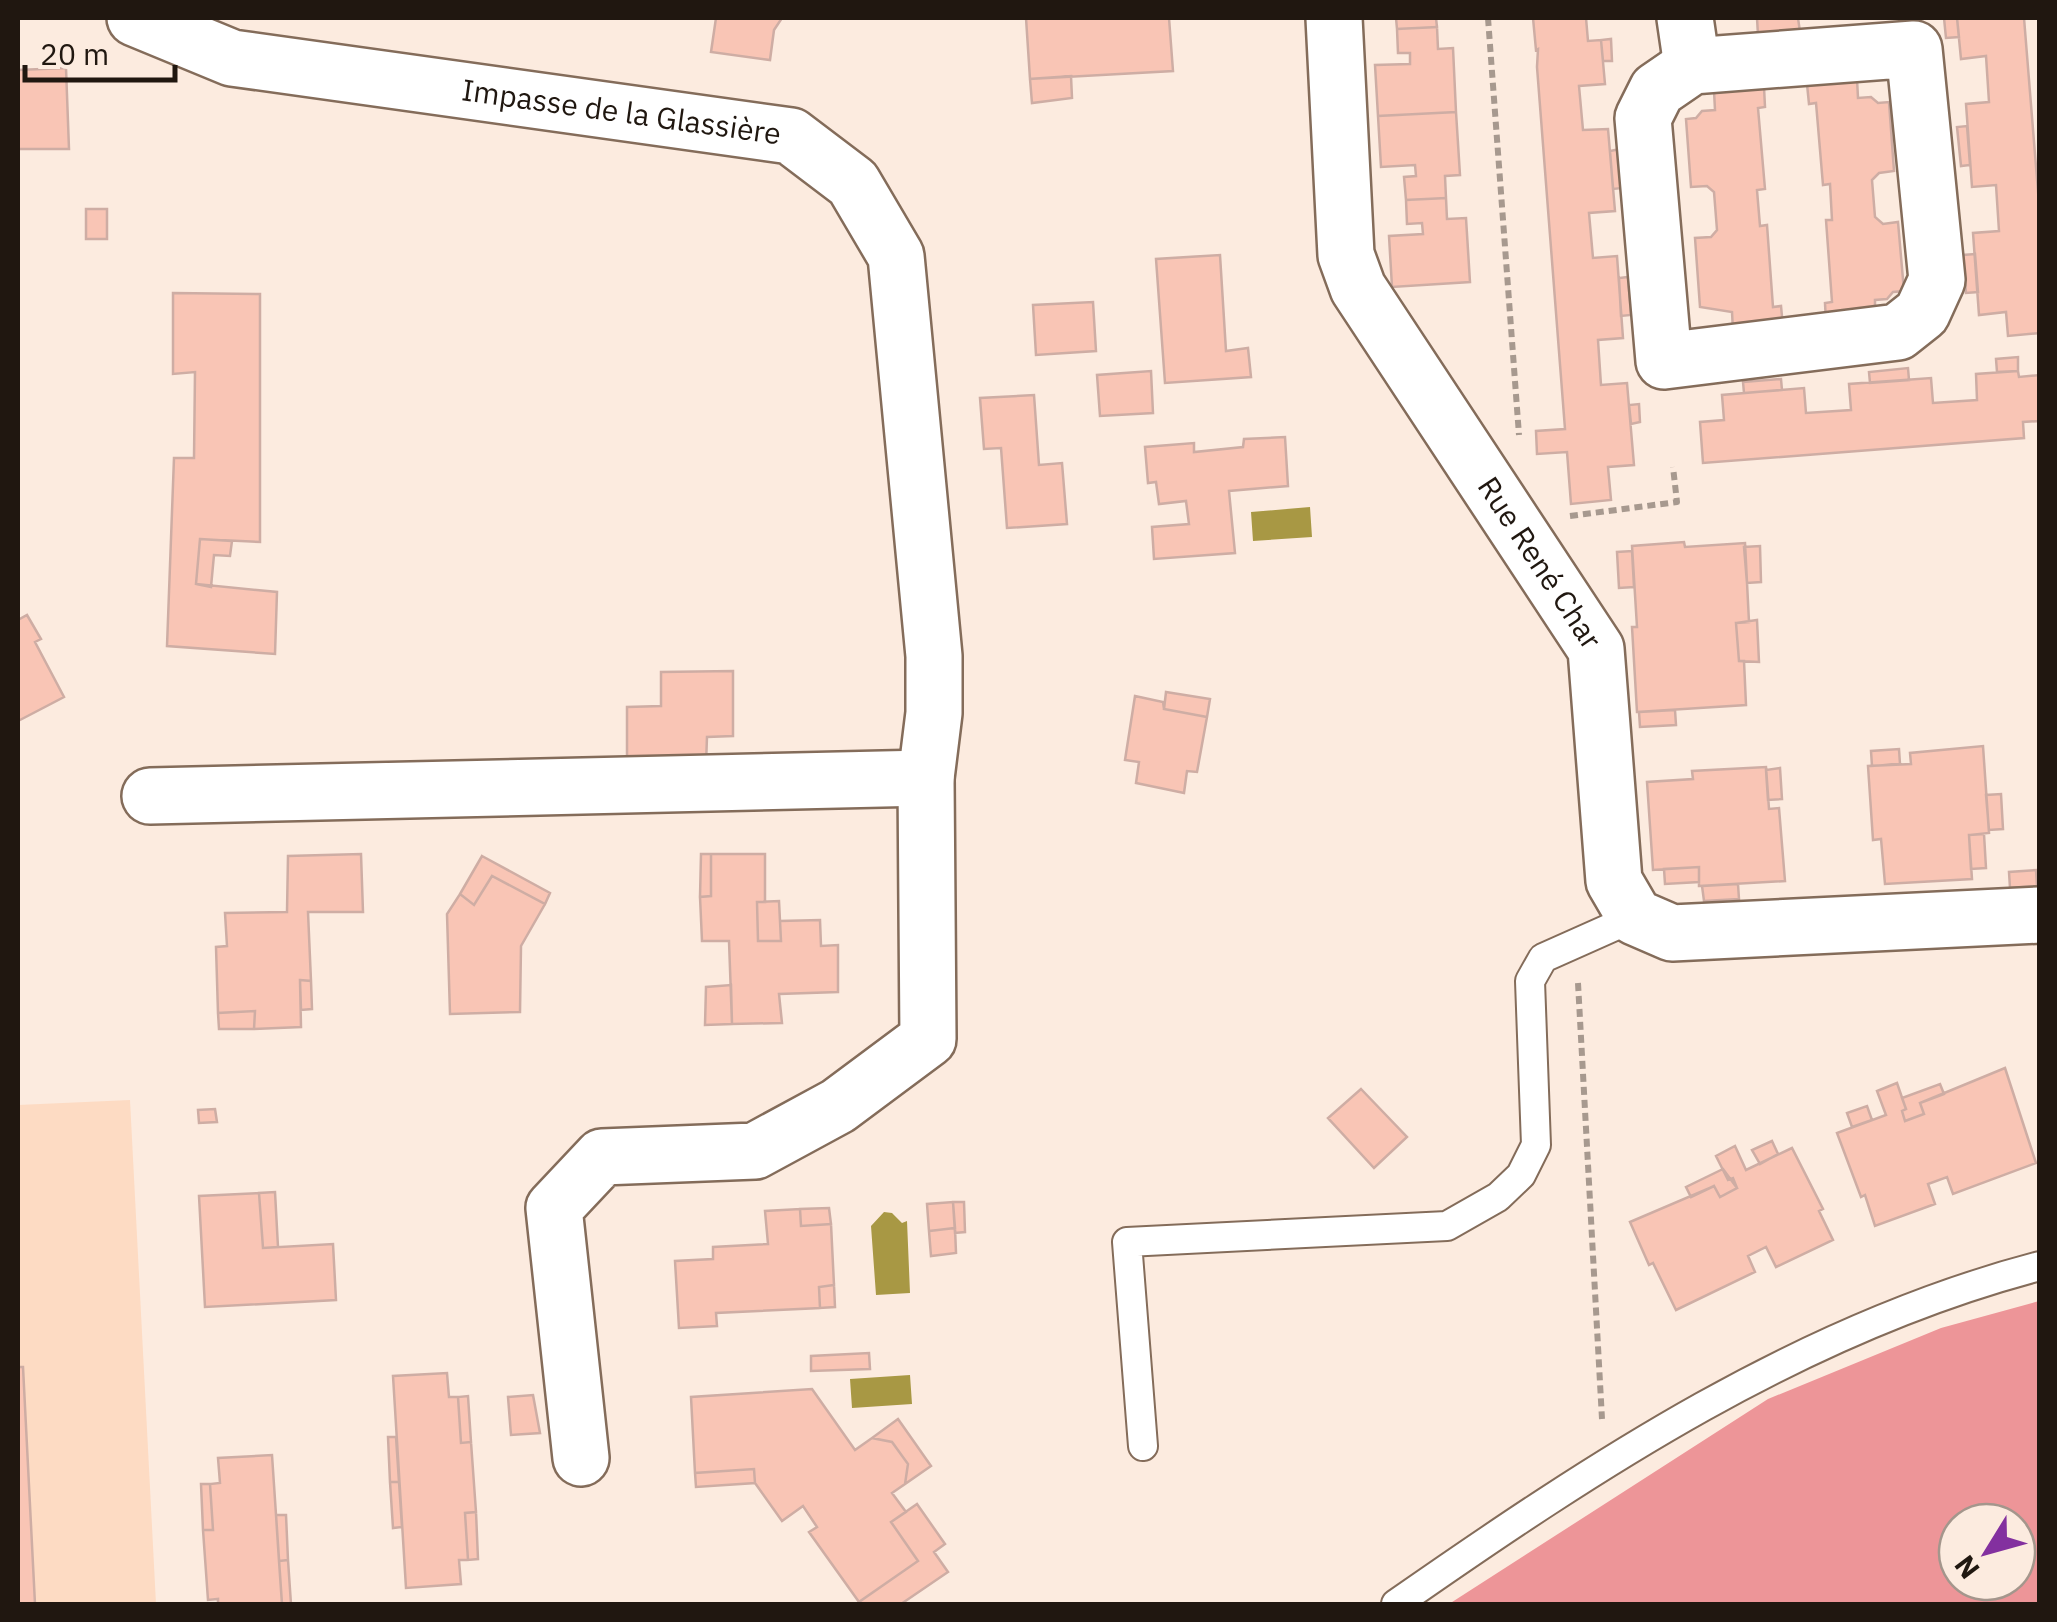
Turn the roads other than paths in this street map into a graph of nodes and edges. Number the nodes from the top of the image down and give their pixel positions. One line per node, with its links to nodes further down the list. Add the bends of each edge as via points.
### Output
1 (135, 18): 4 (street, Impasse de la Glassière, via 232,58 791,136 853,182 896,256 934,656)
2 (1334, 18): 7 (street, Rue René Char, via 1346,256 1358,288 1596,649 1614,880)
3 (1688, 42): 3 (street, via 1914,49 1936,280 1922,313 1898,332 1664,361 1643,118)
4 (926, 778): 5 (street); 10 (street, Impasse de la Glassière, via 928,1039 838,1106 755,1152 602,1157 554,1208)
5 (150, 796)
6 (2040, 915): 7 (street, via 1672,932)
7 (1636, 918): 9 (lane, via 1543,958 1530,981 1536,1144 1520,1175 1498,1197 1447,1226 1127,1242)
8 (2040, 1266): 11 (lane, via 1802,1354 1608,1460)
9 (1143, 1446)
10 (581, 1458)
11 (1396, 1604)

